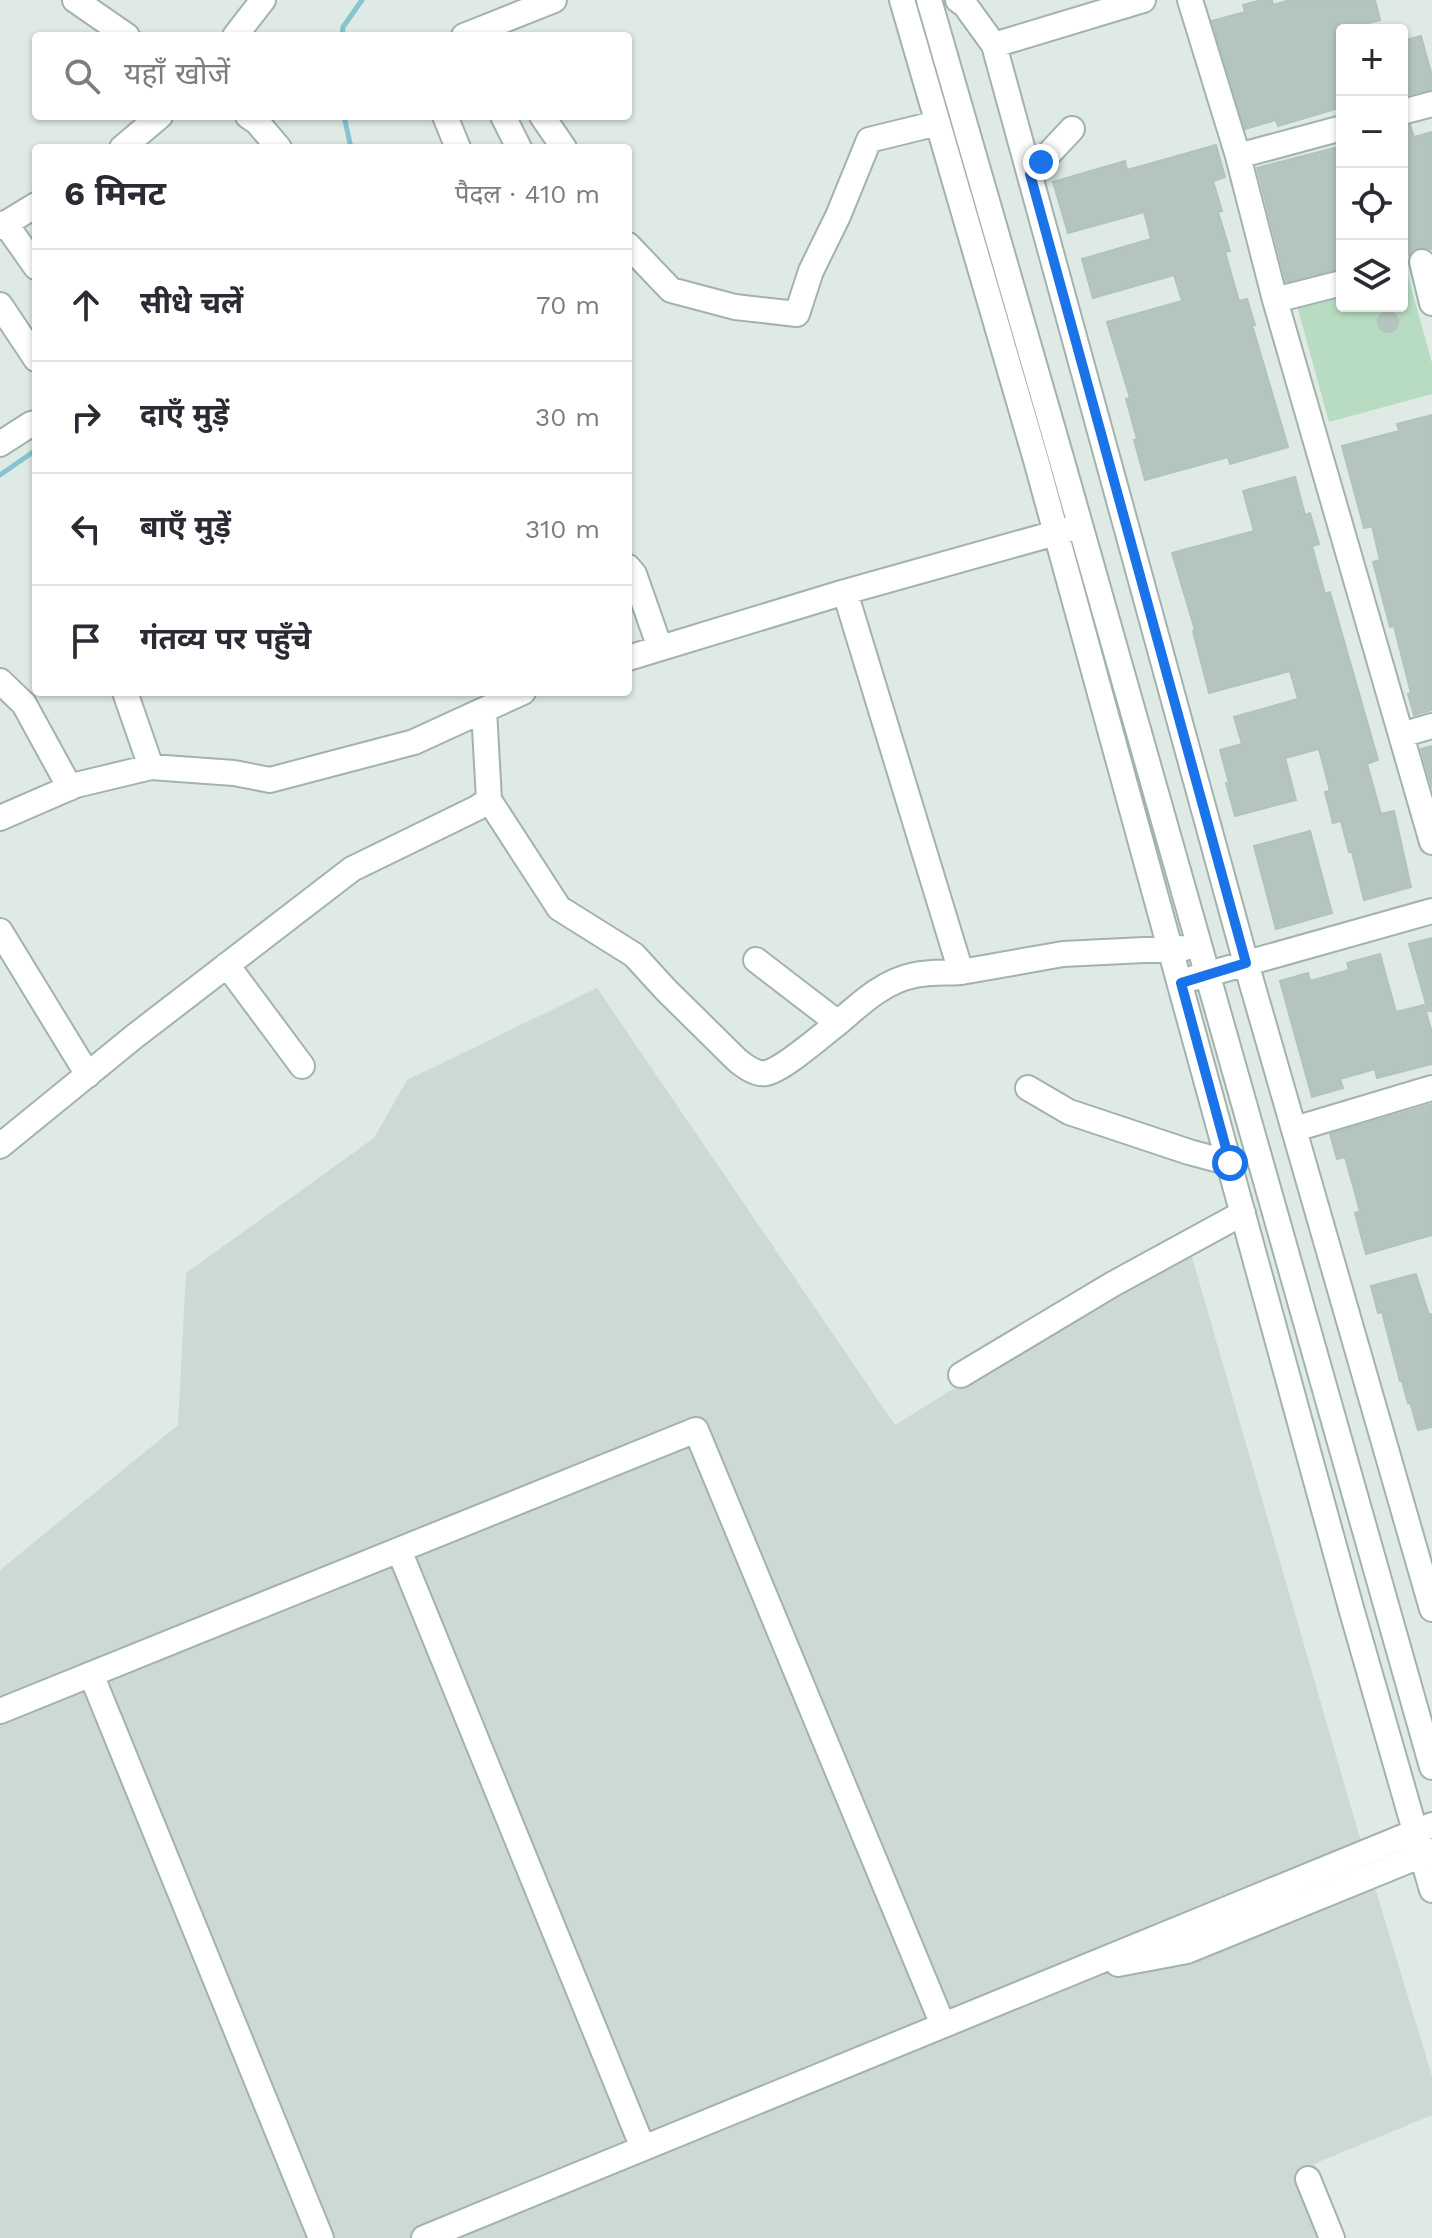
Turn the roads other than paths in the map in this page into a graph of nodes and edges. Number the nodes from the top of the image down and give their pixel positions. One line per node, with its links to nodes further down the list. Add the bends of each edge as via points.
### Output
1 (75, 0): 10 (street)
2 (263, 0): 11 (street)
3 (554, 0): 12 (street)
4 (902, 0): 21 (street)
5 (929, 0): 43 (street)
6 (958, 0): 13 (street)
7 (1143, 0): 9 (street)
8 (1190, 0): 29 (street)
9 (1092, 8): 13 (street)
10 (121, 32)
11 (238, 32)
12 (474, 32)
13 (994, 45): 30 (street)
14 (1432, 104): 15 (street)
15 (1408, 110)
16 (155, 120): 24 (street)
17 (254, 120): 25 (street)
18 (447, 120): 26 (street)
19 (505, 120): 27 (street)
20 (545, 120): 28 (street)
21 (938, 123): 33 (street, via 869,140 797,314 735,307 671,290); 44 (street)
22 (1072, 129): 30 (street)
23 (1336, 130): 29 (street)
24 (127, 144)
25 (276, 144)
26 (456, 144)
27 (517, 144)
28 (561, 144)
29 (1238, 156): 37 (street)
30 (1030, 174): 65 (street)
31 (32, 207): 32 (street)
32 (2, 225): 34 (street)
33 (632, 249)
34 (32, 262)
35 (1419, 263): 38 (street)
36 (1336, 285): 37 (street)
37 (1275, 300): 54 (street)
38 (1432, 303)
39 (0, 305): 40 (street)
40 (32, 353)
41 (32, 425): 42 (street)
42 (0, 444)
43 (1081, 527): 44 (street); 62 (street)
44 (1056, 532): 46 (street); 63 (street)
45 (632, 572): 47 (street)
46 (845, 592): 47 (street); 67 (street)
47 (660, 648): 48 (street)
48 (632, 657)
49 (0, 681): 56 (street, via 24,704)
50 (126, 696): 55 (street)
51 (514, 696): 52 (street)
52 (484, 710): 55 (street, via 414,742 270,780); 57 (street)
53 (1432, 726): 54 (street)
54 (1401, 735): 59 (street)
55 (151, 767): 56 (street)
56 (70, 788): 58 (street)
57 (489, 800): 66 (street, via 352,869); 70 (street, via 559,908 634,955 744,1066 763,1074 777,1069)
58 (0, 818)
59 (1432, 842)
60 (1432, 911): 65 (street)
61 (0, 931): 72 (street)
62 (1200, 945): 63 (street); 68 (street)
63 (1170, 950): 67 (street, via 1063,954); 69 (street)
64 (756, 960): 70 (street)
65 (1246, 963): 68 (street); 75 (street)
66 (227, 965): 71 (street); 72 (street)
67 (961, 972): 70 (street, via 915,975 892,983)
68 (1208, 974): 69 (street); 84 (street)
69 (1181, 983): 77 (street)
70 (838, 1023)
71 (302, 1066)
72 (88, 1075): 76 (street)
73 (1028, 1088): 77 (street, via 1069,1112)
74 (1432, 1088): 75 (street)
75 (1295, 1129): 81 (street)
76 (0, 1146)
77 (1230, 1163): 78 (street)
78 (1243, 1213): 79 (street); 85 (street, via 1351,1608)
79 (961, 1375)
80 (399, 1550): 82 (street); 89 (street, via 696,1430); 90 (street)
81 (1432, 1609)
82 (91, 1674): 83 (street); 92 (street)
83 (0, 1711)
84 (1432, 1767)
85 (1423, 1828): 86 (street); 88 (street)
86 (1427, 1853): 87 (street); 88 (street, via 1187,1951)
87 (1432, 1890)
88 (1069, 1973): 89 (street)
89 (943, 2025): 90 (street)
90 (643, 2148): 93 (street)
91 (1308, 2179): 94 (street)
92 (321, 2238)
93 (424, 2238)
94 (1332, 2238)

